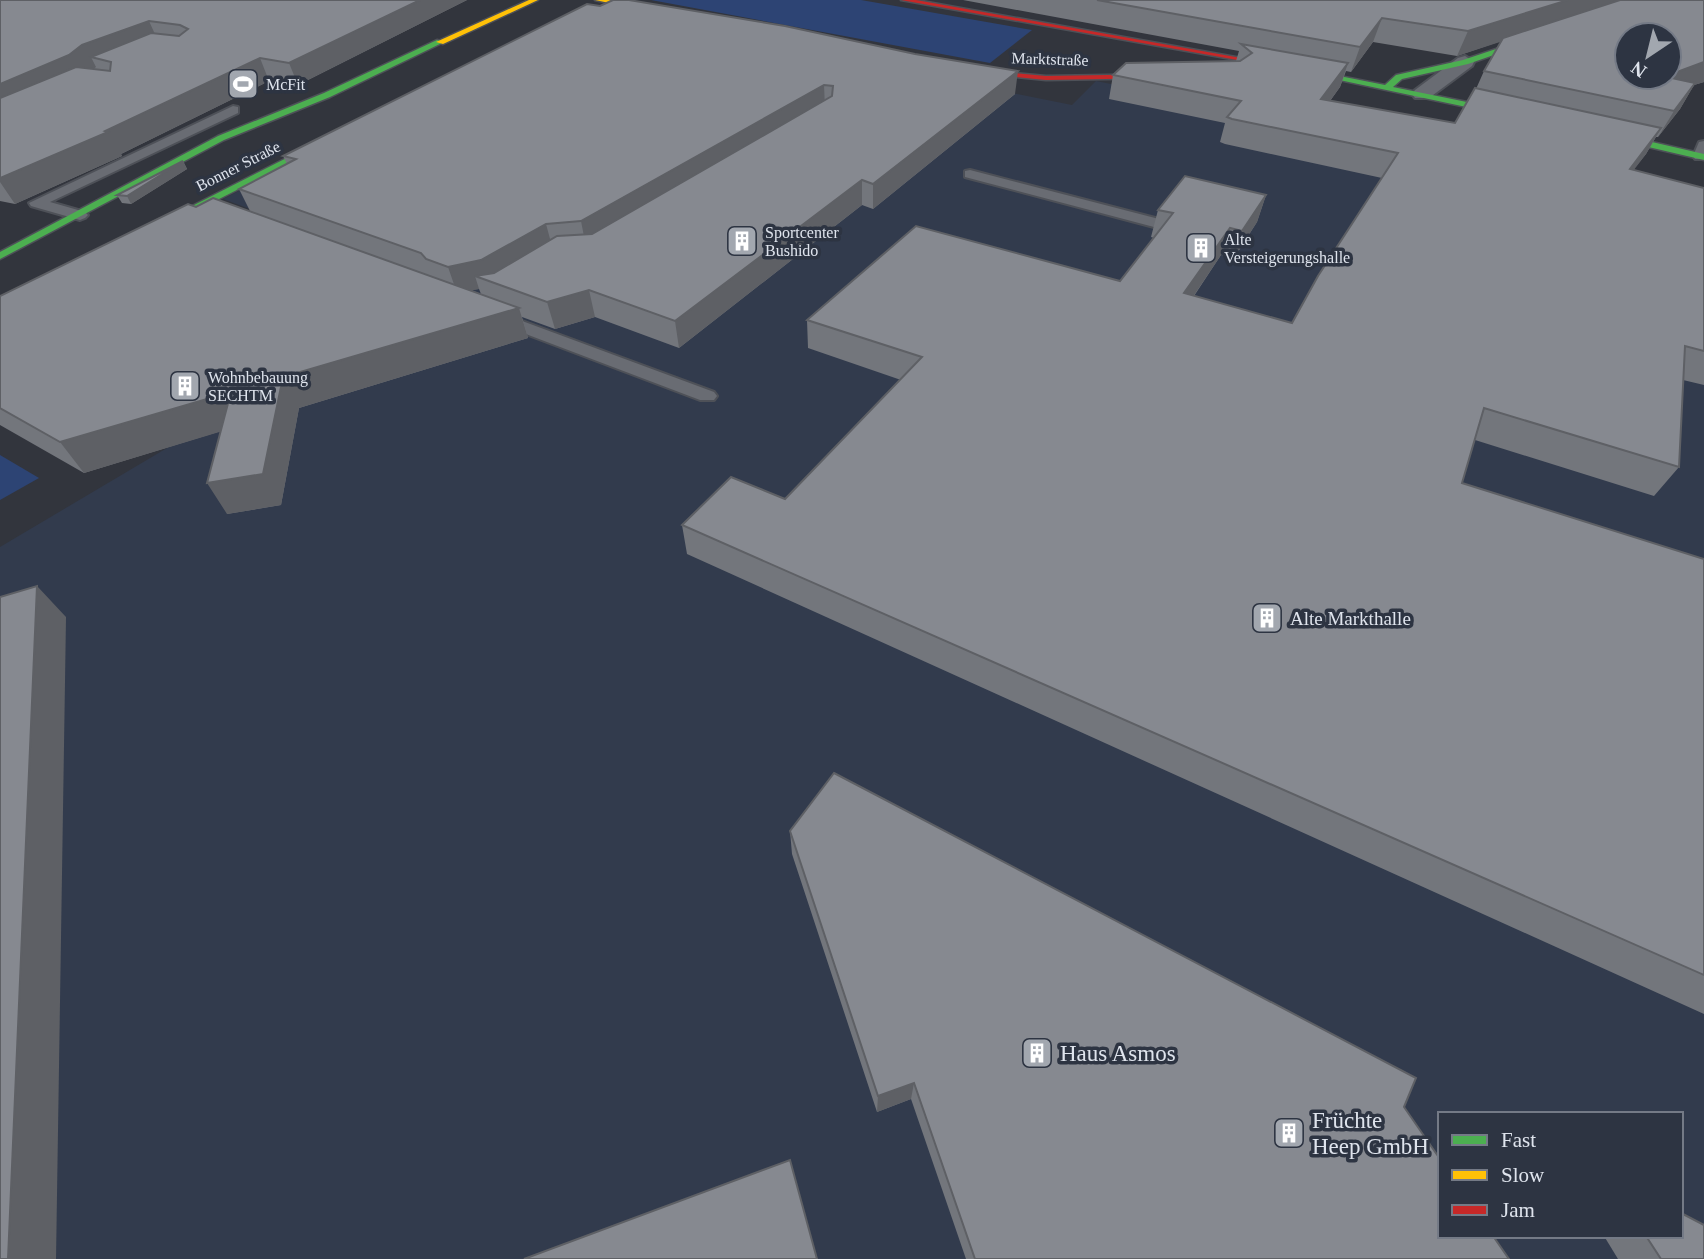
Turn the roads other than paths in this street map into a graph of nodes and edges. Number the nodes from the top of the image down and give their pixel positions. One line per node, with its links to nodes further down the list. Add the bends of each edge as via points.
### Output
1 (535, 0): 17 (main road, Bonner Straße, via 327,95)
2 (598, 0): 3 (main road)
3 (604, 0): 5 (main road); 6 (main road)
4 (904, 0): 12 (main road, Marktstraße)
5 (584, 10)
6 (682, 16)
7 (1554, 33): 8 (main road)
8 (1465, 62): 13 (main road, via 1399,77); 14 (street)
9 (954, 69): 10 (main road, Marktstraße, via 1057,78)
10 (1178, 76)
11 (1244, 76): 12 (main road, Marktstraße)
12 (1340, 78): 13 (main road, Marktstraße)
13 (1388, 87): 14 (main road, Marktstraße)
14 (1422, 94): 18 (main road, Marktstraße)
15 (216, 107): 16 (lane)
16 (233, 110): 17 (lane); 25 (lane, via 36,203)
17 (268, 117): 25 (main road, Bonner Straße)
18 (1530, 117)
19 (1583, 129): 21 (main road)
20 (347, 131): 23 (main road, Bonner Straße)
21 (1703, 153)
22 (970, 174): 26 (lane)
23 (200, 205): 24 (street); 27 (main road, Bonner Straße)
24 (227, 214)
25 (80, 215): 28 (main road, Bonner Straße)
26 (1154, 222)
27 (131, 240)
28 (0, 256)
29 (474, 309): 30 (lane)
30 (707, 396)

